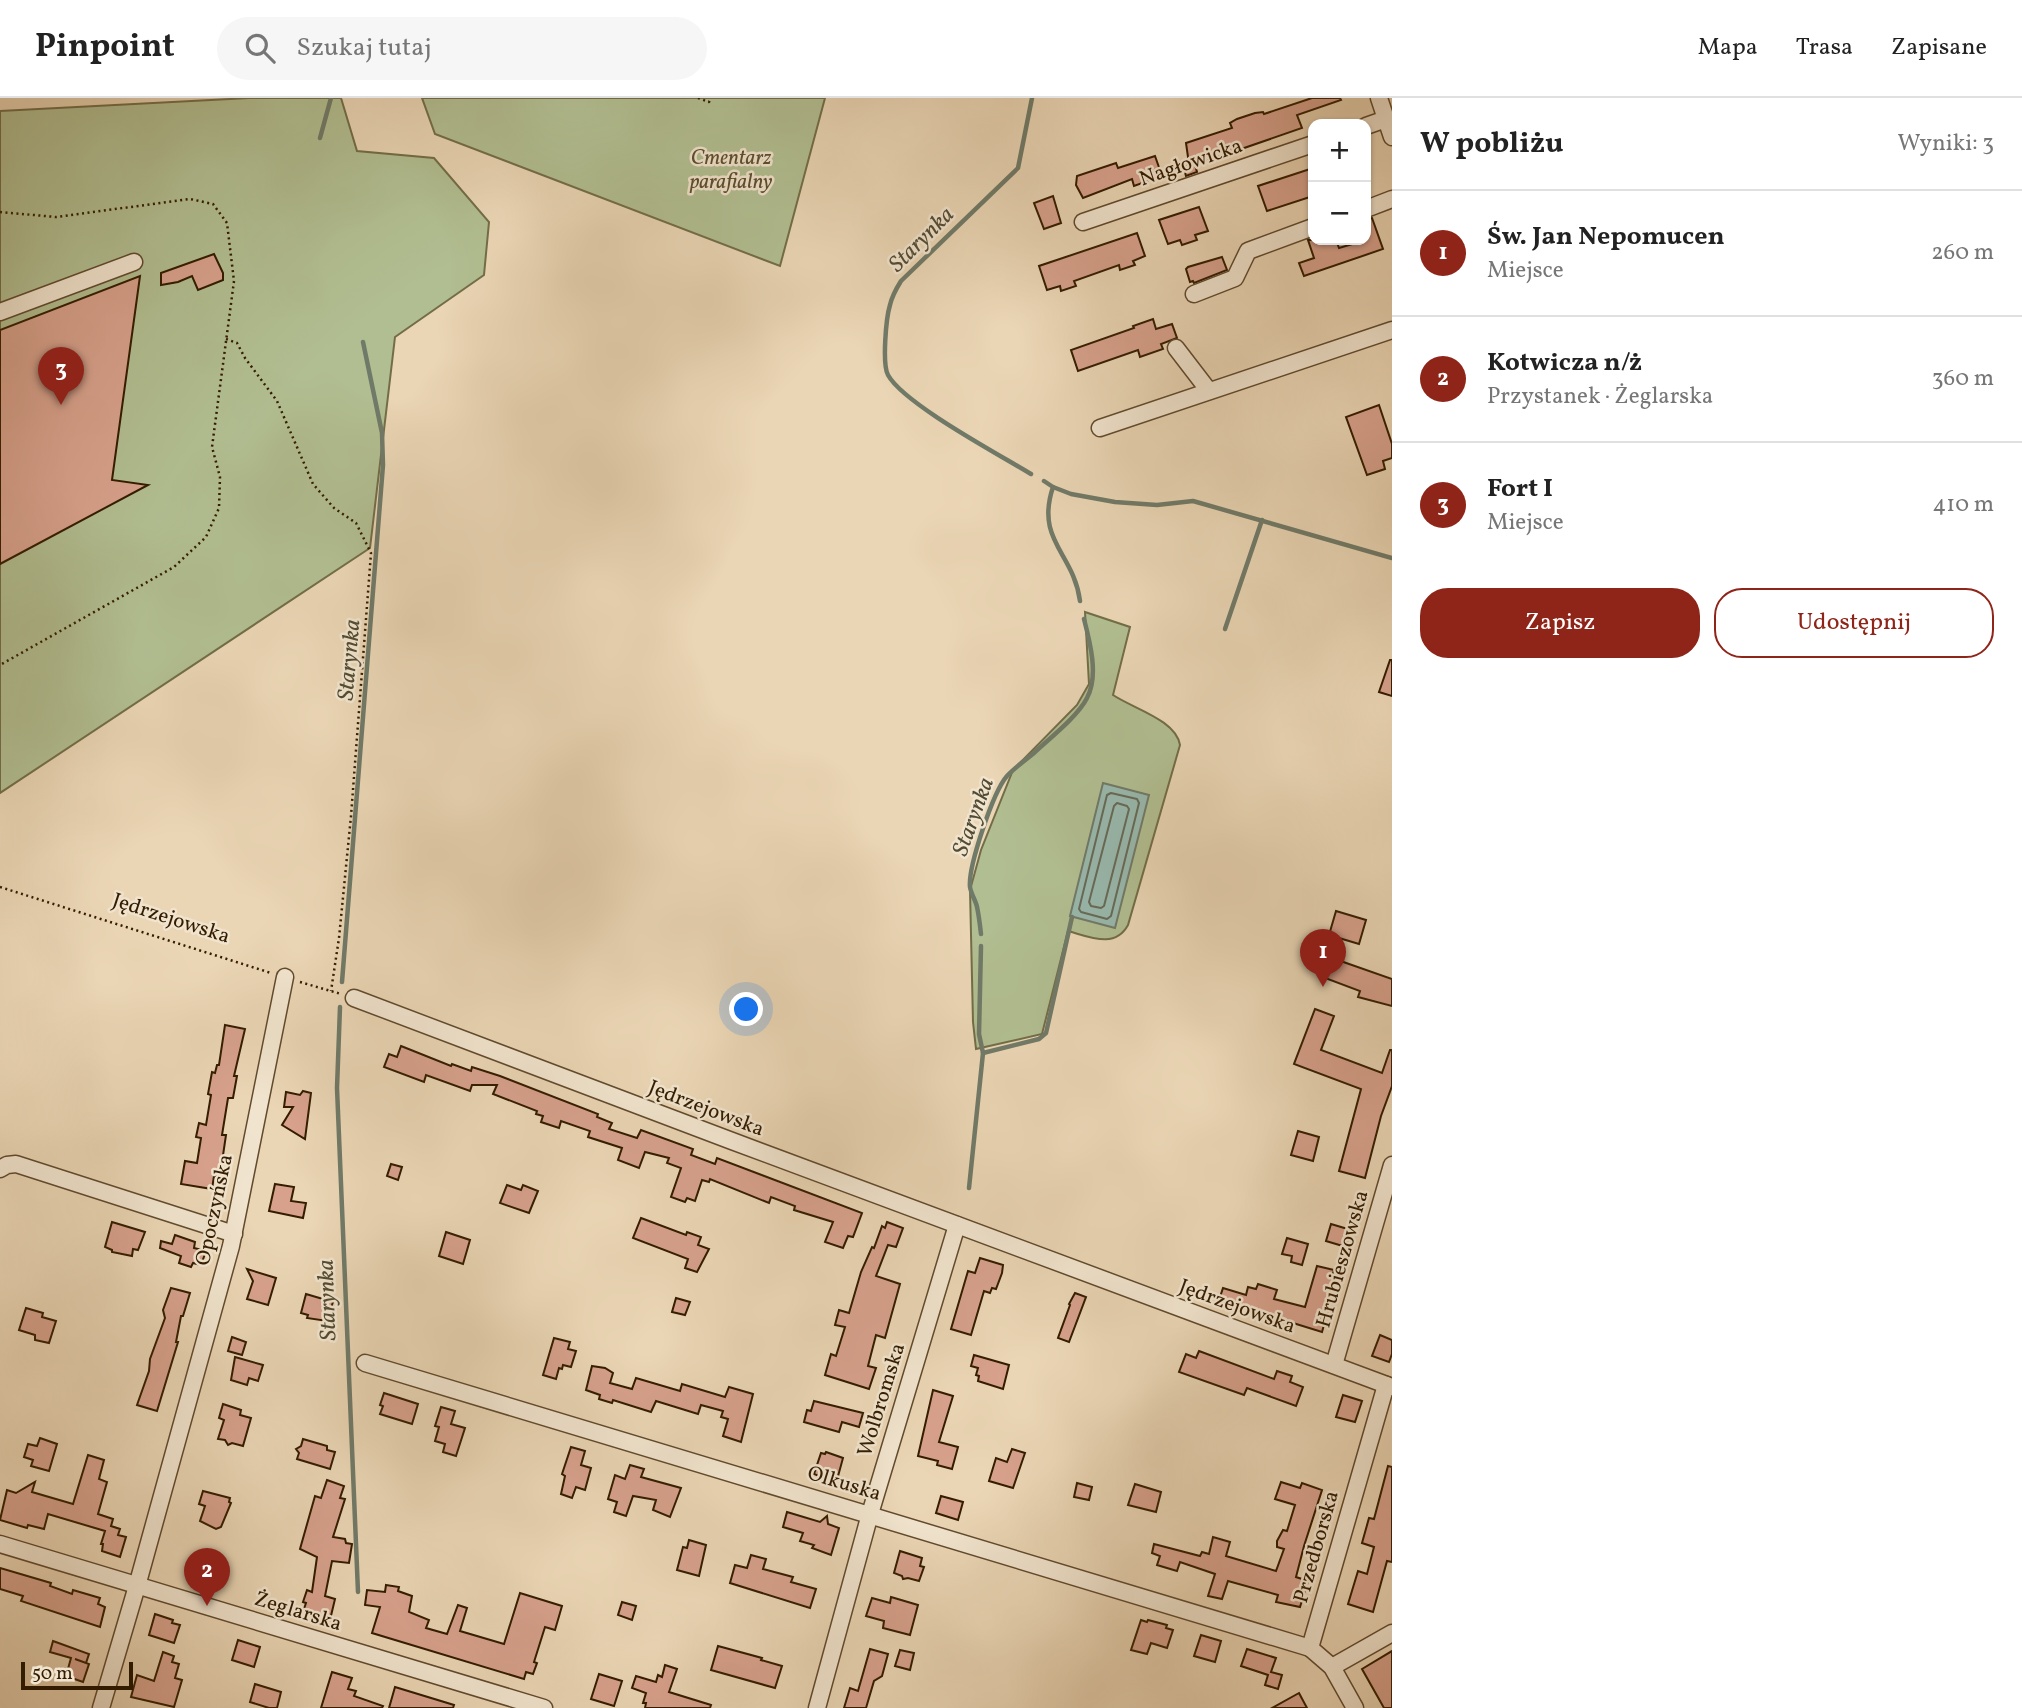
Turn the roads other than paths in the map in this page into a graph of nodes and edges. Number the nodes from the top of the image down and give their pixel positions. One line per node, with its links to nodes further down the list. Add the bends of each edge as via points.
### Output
1 (1379, 98): 2 (street)
2 (1386, 119): 3 (street); 4 (street)
3 (1371, 124)
4 (1392, 137)
5 (1308, 146): 8 (street, Nagłowicka)
6 (1392, 199): 7 (street)
7 (1371, 207)
8 (1083, 222)
9 (1308, 229): 11 (street, via 1248,250 1235,278)
10 (134, 262): 12 (street)
11 (1195, 294)
12 (0, 312)
13 (1392, 330): 15 (street)
14 (1176, 348): 15 (street)
15 (1209, 391): 16 (street)
16 (1100, 428)
17 (285, 977): 22 (street, Opoczyńska)
18 (354, 998): 21 (street, Jędrzejowska)
19 (1392, 1165): 24 (street, Hrubieszowska)
20 (0, 1169): 22 (street, via 16,1164)
21 (957, 1225): 24 (street, Jędrzejowska); 26 (street, Wolbromska)
22 (233, 1234): 28 (street, Opoczyńska)
23 (365, 1363): 26 (street, Olkuska)
24 (1335, 1366): 25 (street, Jędrzejowska)
25 (1389, 1386): 30 (street, Przedborska)
26 (870, 1514): 30 (street, Olkuska); 34 (street, Wolbromska)
27 (0, 1544): 28 (street, Żeglarska)
28 (137, 1586): 32 (street, Opoczyńska); 33 (street, Żeglarska)
29 (1392, 1633): 31 (street)
30 (1310, 1648): 31 (street)
31 (1332, 1667): 35 (street)
32 (101, 1708)
33 (544, 1708)
34 (817, 1708)
35 (1355, 1708)

